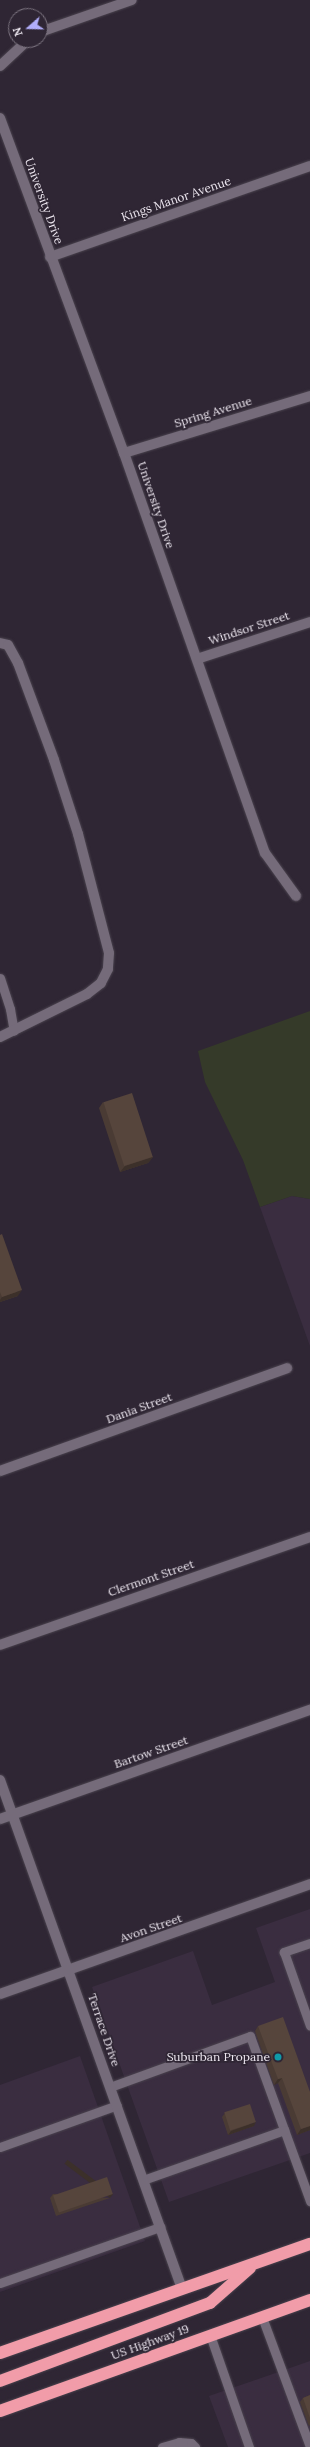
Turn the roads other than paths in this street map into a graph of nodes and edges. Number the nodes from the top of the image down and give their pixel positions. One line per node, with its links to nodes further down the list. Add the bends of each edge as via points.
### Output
1 (132, 0): 2 (street)
2 (48, 29)
3 (19, 48): 4 (street)
4 (0, 66)
5 (0, 118): 7 (street, University Drive)
6 (310, 166): 7 (street, Kings Manor Avenue)
7 (50, 257): 9 (street, University Drive)
8 (310, 396): 9 (street, Spring Avenue)
9 (124, 453): 12 (street, University Drive)
10 (310, 622): 12 (street, Windsor Street)
11 (0, 643): 15 (street, via 8,645 18,663 54,760 78,834 109,953 108,969 101,983 86,994)
12 (197, 659): 13 (street, University Drive, via 265,853)
13 (296, 896)
14 (0, 978): 15 (lane)
15 (14, 1031): 16 (street)
16 (0, 1037)
17 (287, 1368): 18 (street, Dania Street)
18 (0, 1472)
19 (310, 1537): 20 (street, Clermont Street)
20 (0, 1645)
21 (310, 1710): 23 (street, Bartow Street)
22 (0, 1780): 23 (street, Terrace Drive)
23 (12, 1814): 24 (street, Bartow Street); 27 (street, Terrace Drive)
24 (0, 1819)
25 (310, 1884): 27 (street, Avon Street)
26 (310, 1943): 29 (lane, via 284,1952)
27 (69, 1970): 28 (street, Avon Street); 30 (street, Terrace Drive)
28 (0, 1994)
29 (310, 2026)
30 (110, 2087): 31 (street, Terrace Drive); 32 (lane, via 250,2036)
31 (117, 2106): 33 (lane); 34 (street, Terrace Drive)
32 (284, 2130): 34 (lane); 35 (lane)
33 (0, 2148)
34 (143, 2180): 36 (street, Terrace Drive)
35 (310, 2201)
36 (160, 2227): 39 (lane); 40 (street, Terrace Drive)
37 (310, 2244): 38 (highway)
38 (256, 2263): 40 (highway); 47 (highway, via 210,2303)
39 (0, 2283)
40 (182, 2289): 46 (highway)
41 (310, 2293): 43 (highway)
42 (310, 2300): 43 (highway, US Highway 19)
43 (286, 2308): 44 (highway, US Highway 19)
44 (262, 2317): 45 (highway, US Highway 19); 52 (lane)
45 (210, 2335): 48 (highway, US Highway 19); 51 (lane)
46 (0, 2353)
47 (0, 2381)
48 (0, 2412)
49 (162, 2447): 50 (lane, via 179,2442 191,2443)
50 (195, 2447)
51 (250, 2447)
52 (310, 2447)

